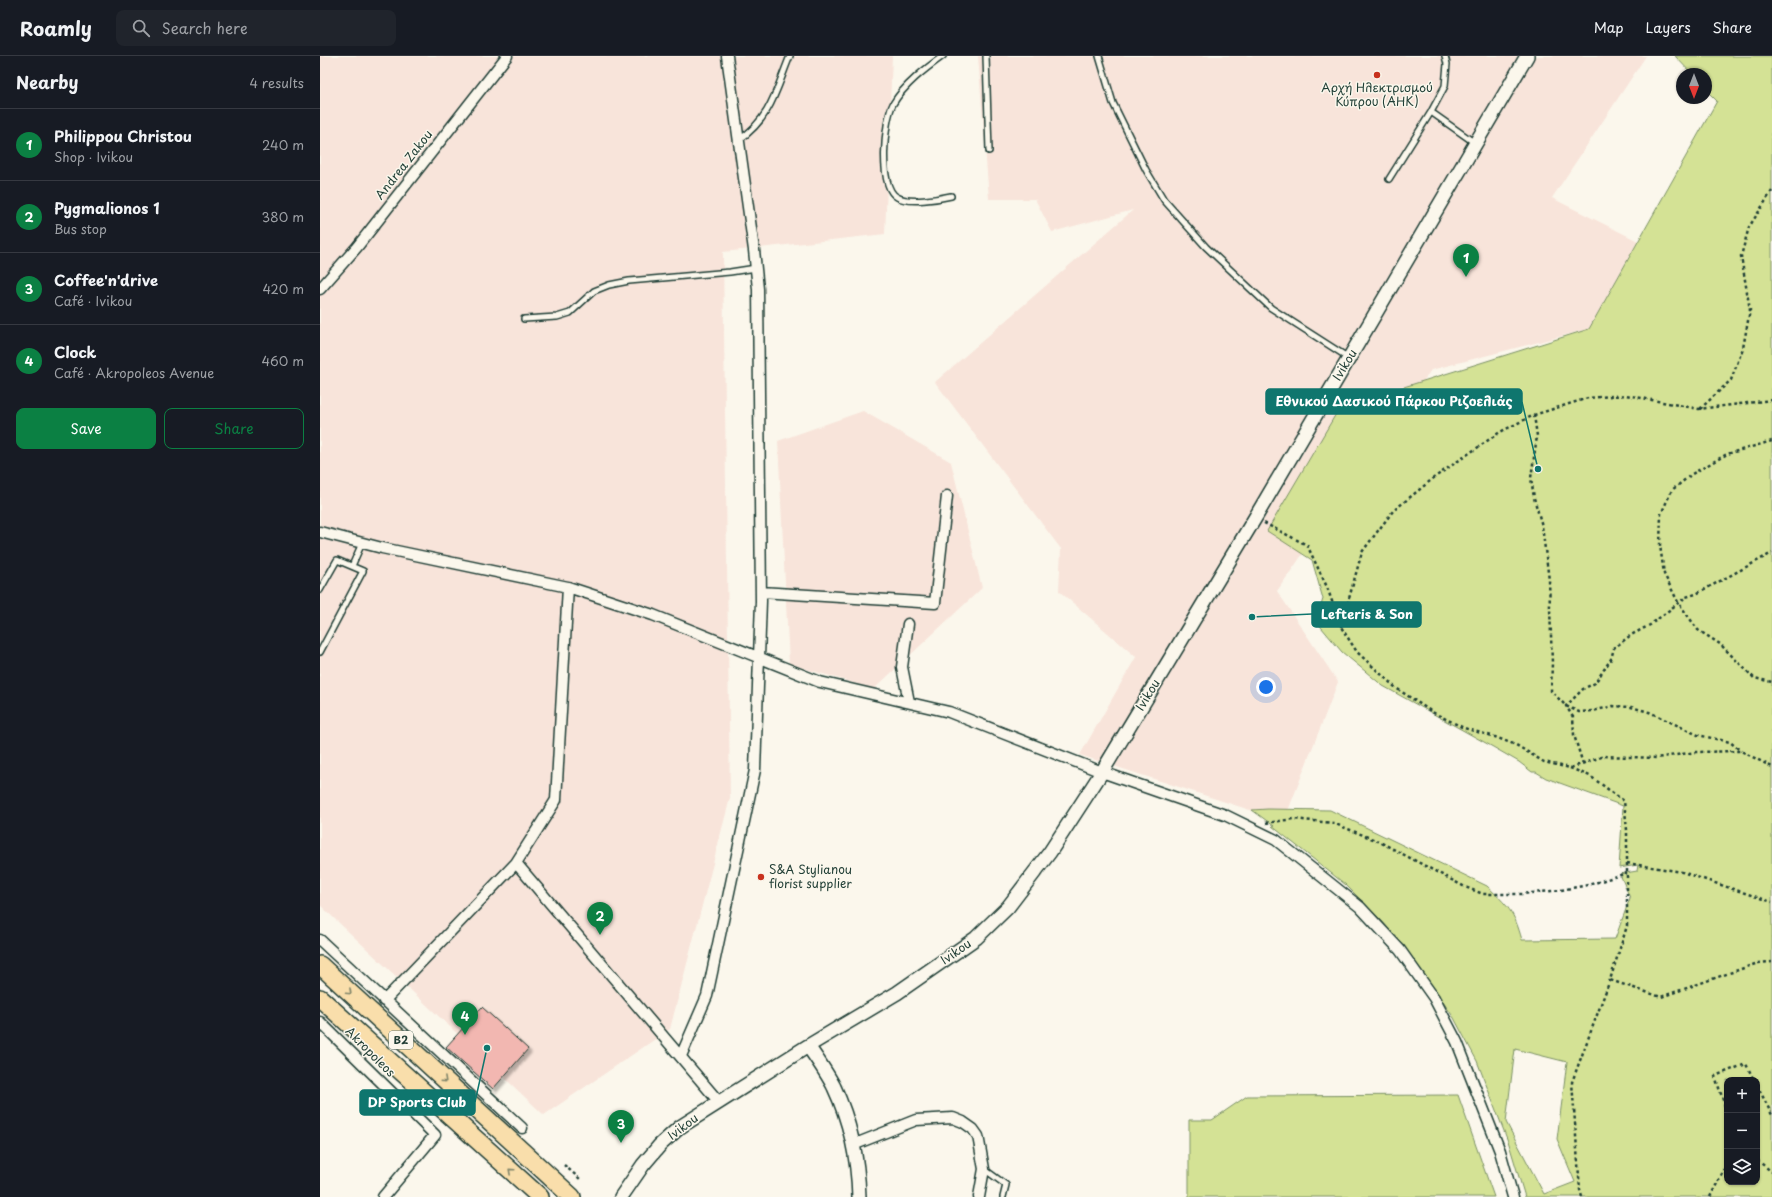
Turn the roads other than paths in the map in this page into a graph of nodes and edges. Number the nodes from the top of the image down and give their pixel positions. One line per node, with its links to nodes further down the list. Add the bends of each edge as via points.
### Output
1 (507, 56): 16 (street, Andrea Zakou, via 362,240)
2 (727, 56): 10 (street)
3 (790, 56): 10 (lane, via 768,112 752,131)
4 (943, 56): 14 (lane, via 907,86 893,105 886,127 885,156 888,186 892,194 898,198 936,199)
5 (986, 56): 12 (lane)
6 (1099, 56): 18 (lane, via 1113,103 1164,200 1206,248 1271,308)
7 (1444, 56): 9 (lane, via 1448,64 1445,86)
8 (1527, 56): 11 (street, Ivikou)
9 (1431, 112): 11 (lane); 13 (lane)
10 (739, 140): 15 (street)
11 (1475, 143): 18 (street, Ivikou)
12 (989, 151)
13 (1389, 179)
14 (951, 196)
15 (756, 268): 17 (lane, via 609,285 594,290 570,313 558,317); 25 (street)
16 (320, 289)
17 (524, 319)
18 (1349, 358): 30 (street, Ivikou)
19 (947, 496): 25 (street, via 935,603)
20 (320, 532): 21 (street)
21 (362, 543): 22 (lane); 23 (street)
22 (352, 566): 24 (lane, via 337,560); 27 (lane, via 363,571)
23 (568, 587): 28 (street, via 653,615); 31 (street, via 556,800)
24 (320, 590)
25 (761, 592): 28 (street)
26 (908, 624): 29 (street, via 902,667)
27 (320, 652)
28 (759, 658): 29 (street, via 820,682); 38 (street, via 756,770 707,996)
29 (909, 702): 30 (street, via 949,712)
30 (1102, 772): 37 (street, Ivikou, via 1045,858 1008,907 976,938 898,993); 50 (street, via 1225,815 1276,840 1360,907 1400,950 1430,992 1458,1042 1500,1151)
31 (516, 863): 35 (street); 38 (street)
32 (320, 940): 35 (street)
33 (320, 965): 45 (highway, B2, one-way to 45)
34 (320, 998): 44 (highway, B2, one-way to 34)
35 (384, 1001): 40 (street)
36 (320, 1022): 43 (street, Akropoleos, via 435,1135)
37 (808, 1046): 39 (street, Ivikou); 41 (street, via 834,1087 846,1117)
38 (681, 1056): 39 (street)
39 (719, 1102): 46 (street, Ivikou, via 680,1127 660,1145)
40 (522, 1128)
41 (853, 1145): 42 (street, via 916,1120 953,1118 973,1129 978,1136); 47 (street)
42 (984, 1169): 48 (street); 49 (lane, via 1006,1185)
43 (383, 1197)
44 (540, 1197)
45 (572, 1197)
46 (621, 1197)
47 (860, 1197)
48 (979, 1197)
49 (1004, 1197)
50 (1513, 1197)

